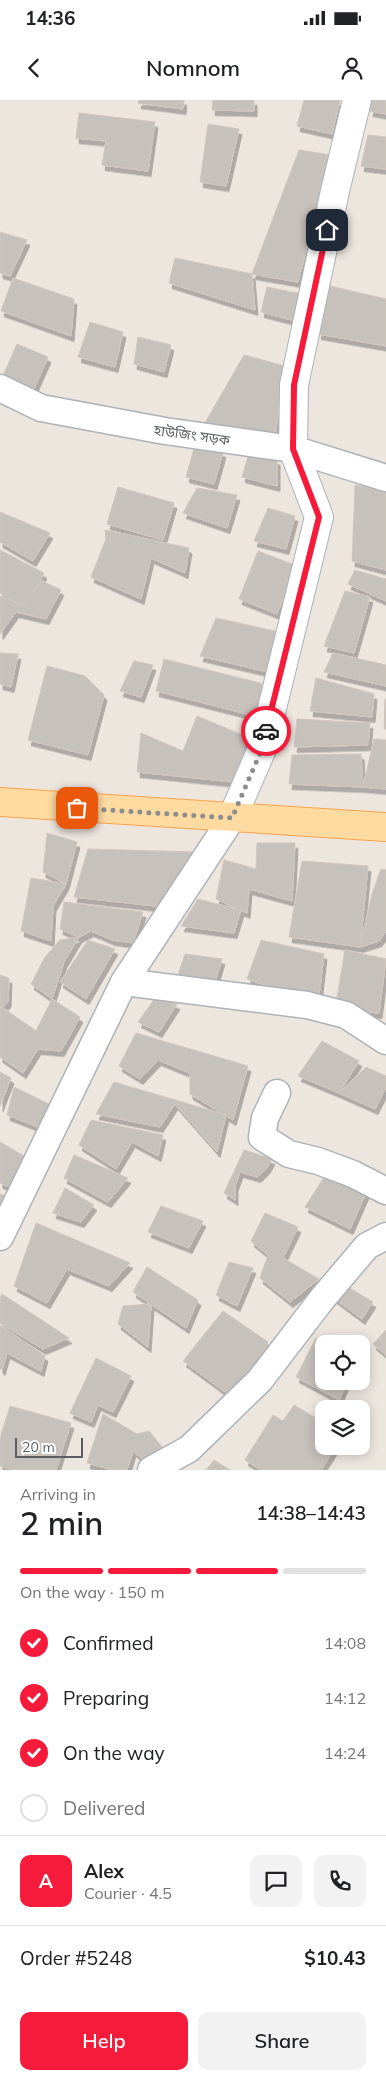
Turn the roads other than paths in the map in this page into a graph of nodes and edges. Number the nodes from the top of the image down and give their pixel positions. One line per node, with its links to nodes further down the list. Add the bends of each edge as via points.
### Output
1 (357, 100): 3 (main road, via 294,385)
2 (0, 388): 3 (street, হাউজিং সড়ক, via 41,408 165,431)
3 (293, 449): 4 (street, হাউজিং সড়ক); 6 (main road, via 319,517 262,749)
4 (386, 478)
5 (0, 802): 6 (main road)
6 (232, 818): 7 (main road); 8 (street)
7 (386, 827)
8 (124, 982): 9 (street, via 307,1005 346,1015); 13 (street)
9 (386, 1041)
10 (277, 1093): 11 (street, via 264,1118 262,1137 289,1154 353,1174)
11 (386, 1191)
12 (386, 1236): 14 (street, via 367,1246 260,1380 189,1449)
13 (0, 1238)
14 (151, 1470)

